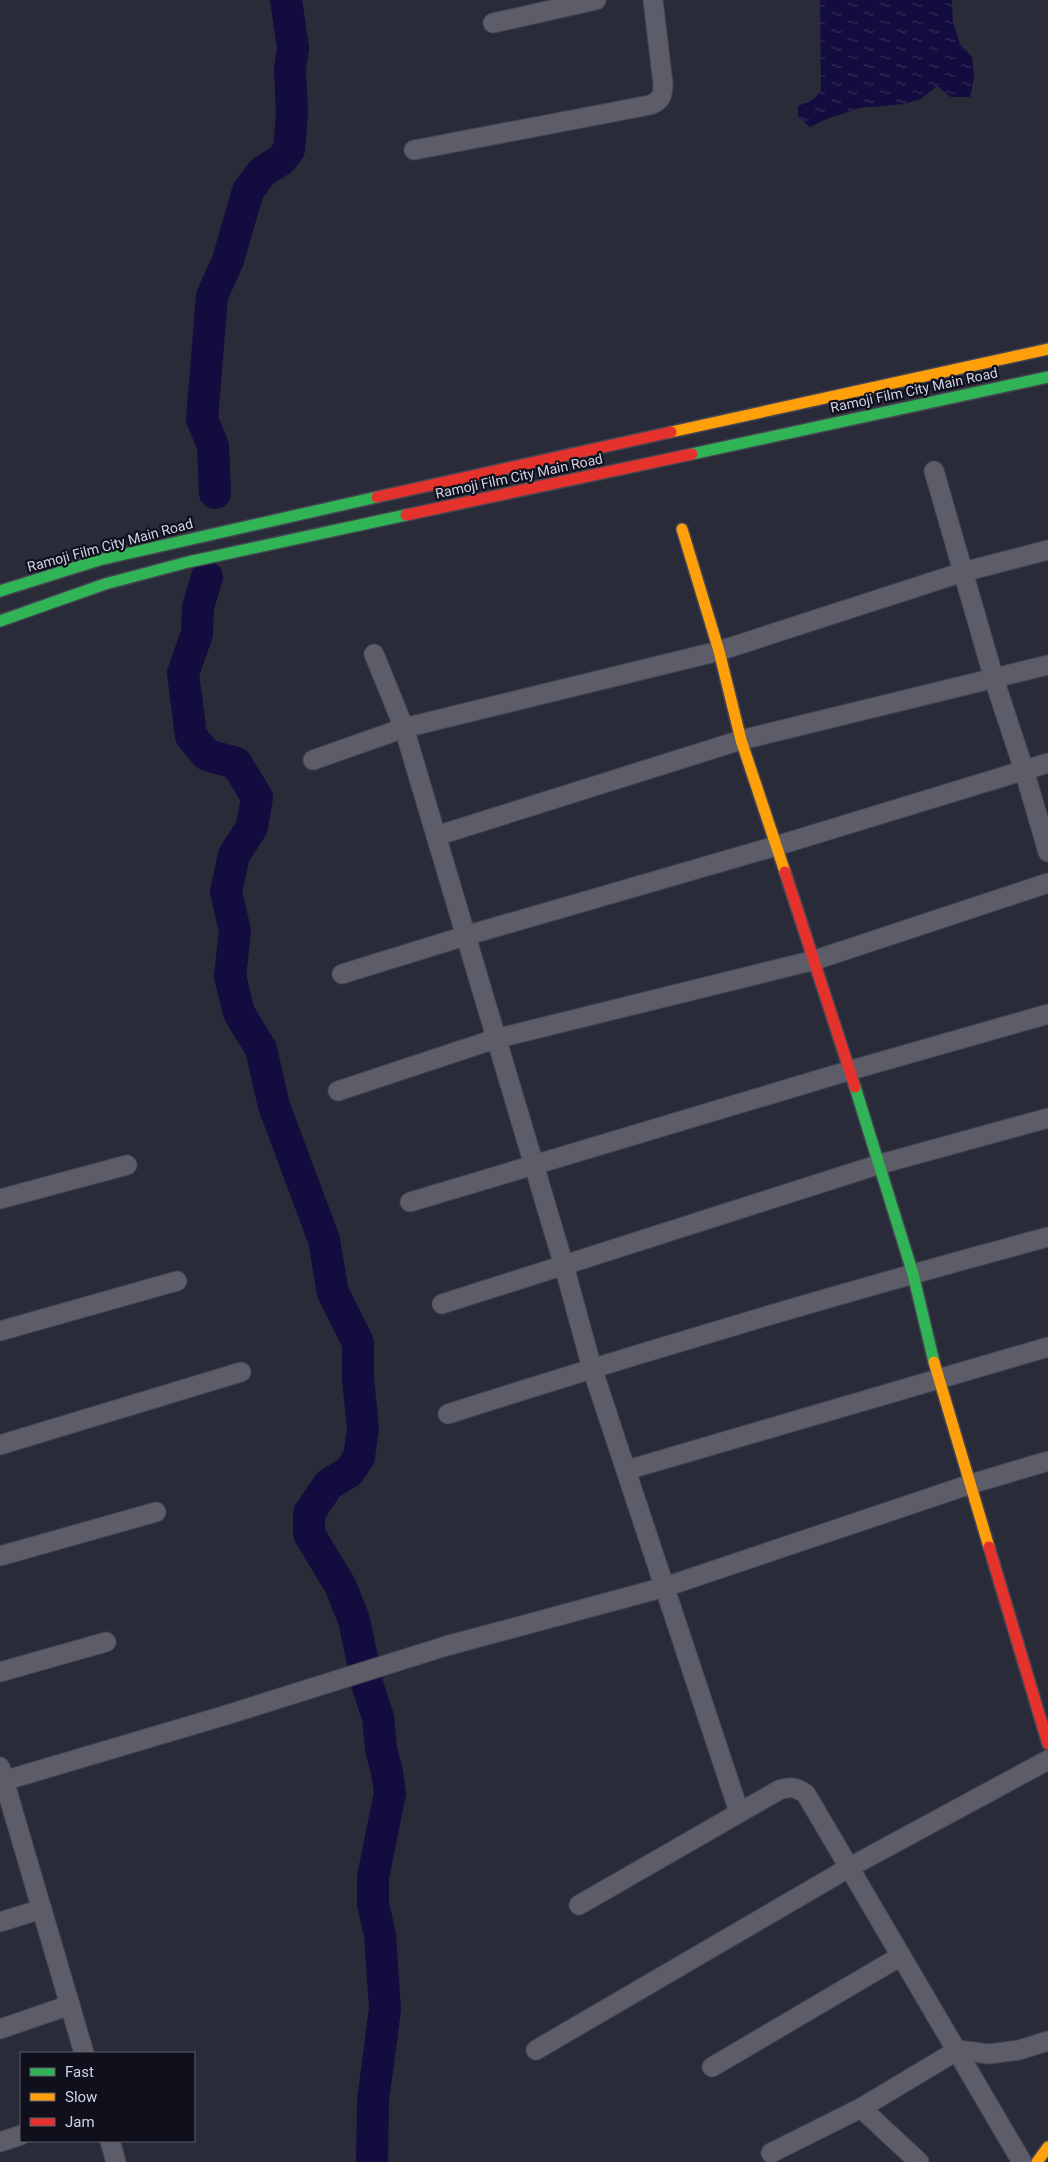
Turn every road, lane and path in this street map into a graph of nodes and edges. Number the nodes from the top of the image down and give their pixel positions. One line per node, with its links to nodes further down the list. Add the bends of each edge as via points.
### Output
1 (596, 0): 3 (street)
2 (653, 0): 4 (street, via 663,84 663,94 654,104)
3 (493, 23)
4 (414, 150)
5 (1048, 349): 11 (street, Ramoji Film City Main Road, via 99,560)
6 (1048, 376): 12 (street, Ramoji Film City Main Road, via 188,562 105,584)
7 (934, 471): 10 (street)
8 (682, 529): 13 (street)
9 (1048, 550): 10 (street)
10 (962, 572): 13 (street); 16 (street)
11 (0, 591)
12 (0, 621)
13 (720, 651): 17 (street); 18 (street)
14 (374, 654): 17 (street)
15 (1048, 665): 16 (street)
16 (994, 679): 18 (street); 21 (street)
17 (404, 728): 19 (street); 22 (street)
18 (741, 740): 22 (street); 23 (street)
19 (313, 760)
20 (1048, 763): 21 (street)
21 (1024, 770): 23 (street); 24 (street)
22 (436, 836): 26 (street)
23 (776, 846): 26 (street); 27 (street)
24 (1048, 852)
25 (1048, 883): 27 (street)
26 (466, 936): 28 (street); 30 (street)
27 (815, 960): 30 (street); 31 (street)
28 (342, 974)
29 (1048, 1014): 31 (street)
30 (495, 1039): 32 (street); 35 (street)
31 (848, 1071): 35 (street); 36 (street)
32 (338, 1091)
33 (1048, 1118): 36 (street)
34 (127, 1165): 37 (street)
35 (532, 1165): 38 (street); 40 (street)
36 (877, 1165): 40 (street); 41 (street)
37 (0, 1199)
38 (410, 1202)
39 (1048, 1237): 41 (street)
40 (564, 1266): 43 (street); 46 (street)
41 (913, 1274): 46 (street); 48 (street)
42 (177, 1281): 44 (street)
43 (442, 1304)
44 (0, 1331)
45 (1048, 1347): 48 (street)
46 (592, 1368): 49 (street); 52 (street)
47 (241, 1372): 50 (street)
48 (938, 1378): 52 (street); 53 (street)
49 (448, 1414)
50 (0, 1445)
51 (1048, 1461): 53 (street)
52 (627, 1470): 56 (street)
53 (971, 1484): 56 (street); 59 (street)
54 (156, 1512): 55 (street)
55 (0, 1556)
56 (665, 1587): 61 (street, via 446,1646 294,1694); 62 (street)
57 (106, 1642): 58 (street)
58 (0, 1672)
59 (1048, 1744)
60 (1048, 1760): 63 (street)
61 (1, 1777): 65 (street)
62 (739, 1812): 63 (street, via 779,1790 798,1788 806,1794); 64 (street)
63 (850, 1867): 67 (street); 71 (street)
64 (579, 1905)
65 (42, 1909): 66 (street); 68 (street)
66 (0, 1922)
67 (901, 1956): 72 (street); 74 (street)
68 (70, 2005): 69 (street); 73 (street)
69 (0, 2029)
70 (1048, 2041): 72 (street, via 1020,2050 989,2054)
71 (536, 2050)
72 (958, 2050): 75 (street); 83 (street)
73 (84, 2052)
74 (712, 2067)
75 (861, 2108): 80 (street); 82 (street)
76 (20, 2135): 77 (street)
77 (0, 2142)
78 (110, 2142): 81 (street)
79 (1048, 2147): 84 (street)
80 (772, 2153)
81 (116, 2162)
82 (919, 2162)
83 (1022, 2162)
84 (1037, 2162)

